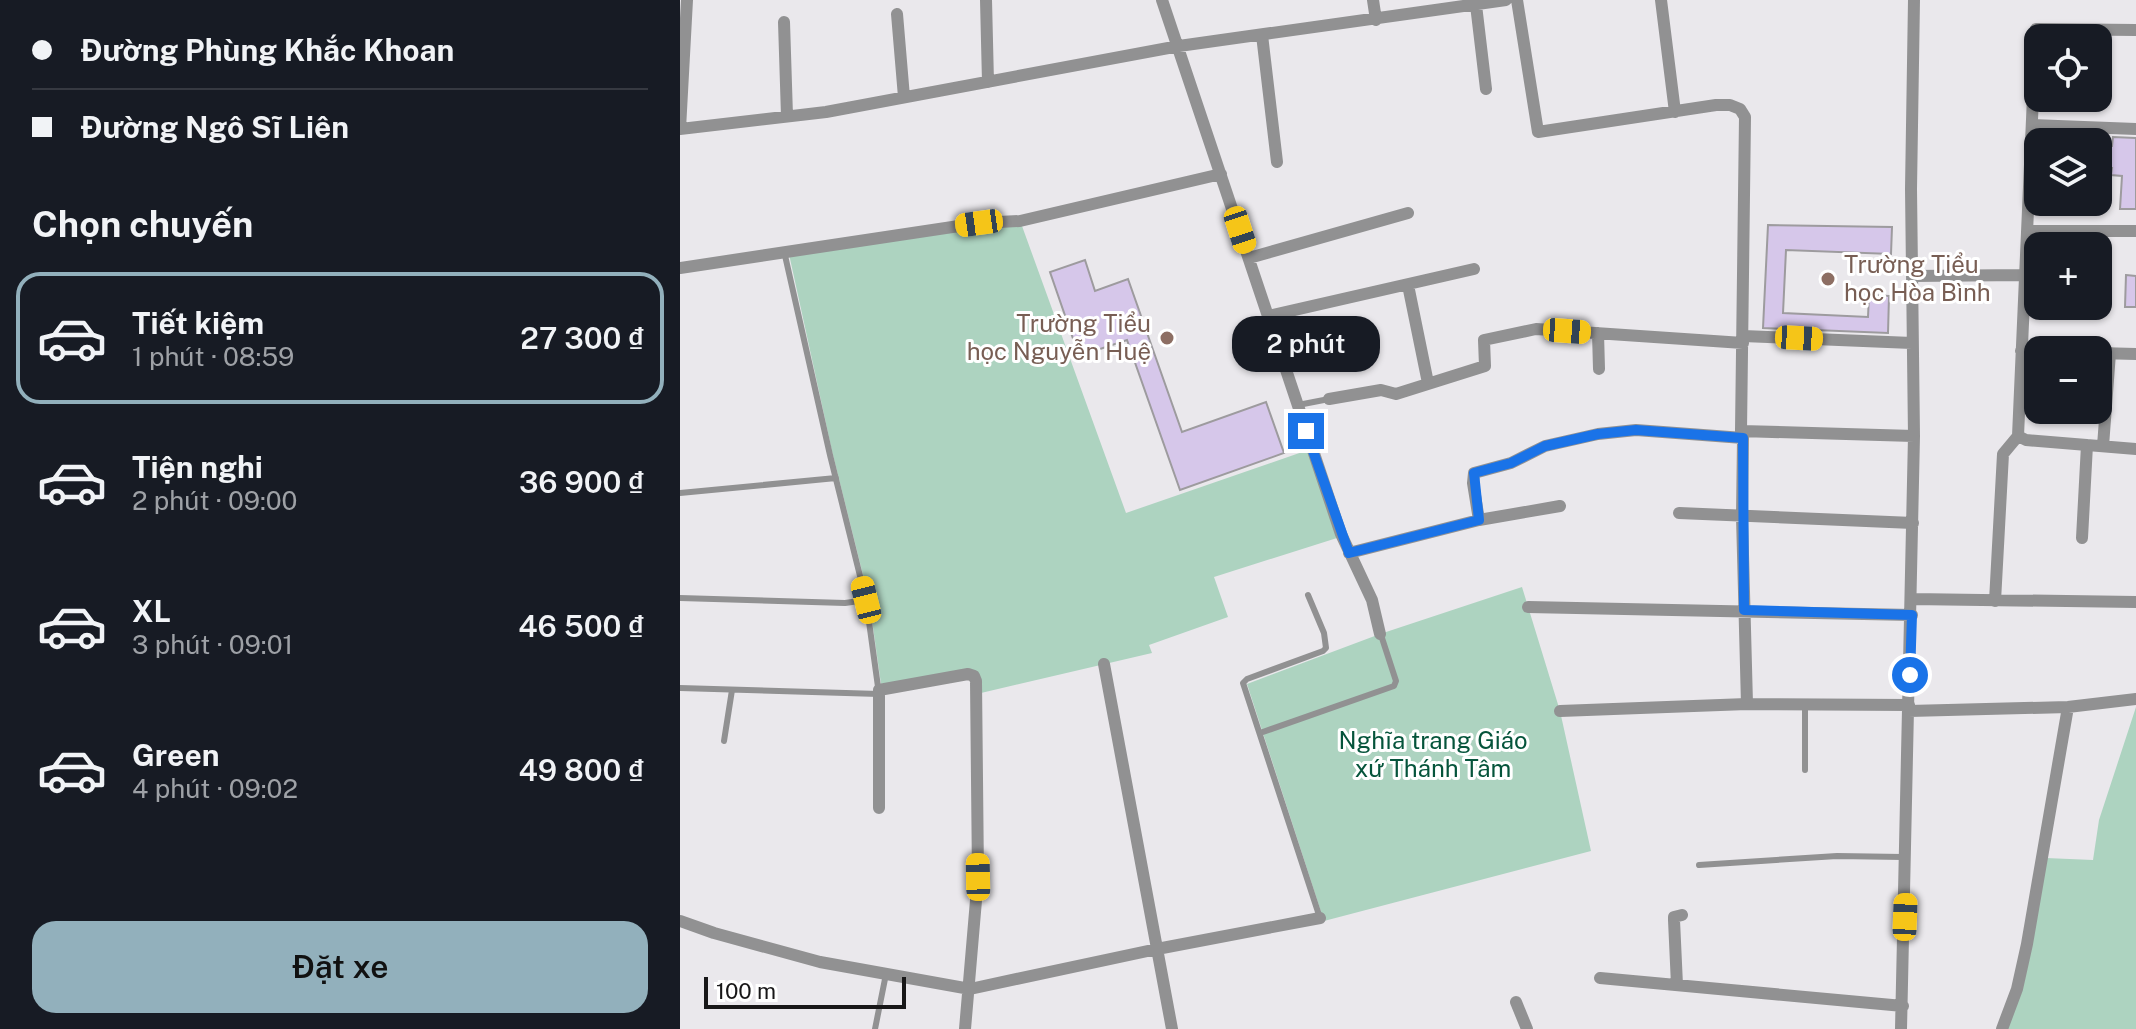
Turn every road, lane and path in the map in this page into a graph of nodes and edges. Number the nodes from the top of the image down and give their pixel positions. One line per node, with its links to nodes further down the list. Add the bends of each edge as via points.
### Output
1 (687, 0): 22 (street)
2 (986, 0): 16 (street)
3 (1162, 0): 15 (street)
4 (1373, 0): 11 (street)
5 (1506, 0): 9 (street)
6 (1517, 0): 19 (street, via 1538,132)
7 (1661, 0): 19 (street)
8 (1914, 0): 34 (street)
9 (1476, 5): 11 (street); 17 (street)
10 (897, 14): 18 (street)
11 (1376, 20): 14 (street)
12 (784, 22): 20 (street)
13 (2136, 30): 21 (street, via 2036,29)
14 (1262, 35): 15 (street); 24 (street)
15 (1179, 46): 16 (street); 25 (street)
16 (988, 82): 18 (street)
17 (1486, 89)
18 (904, 97): 20 (street)
19 (1675, 112): 39 (street, via 1730,105 1745,117)
20 (787, 116): 22 (street)
21 (2032, 125): 23 (street); 27 (street)
22 (680, 129)
23 (2136, 129)
24 (1277, 162)
25 (1221, 174): 29 (street, via 1020,221); 30 (street)
26 (1408, 213): 30 (street)
27 (2027, 231): 28 (street)
28 (2136, 231)
29 (784, 251): 31 (street); 56 (lane)
30 (1249, 258): 37 (street)
31 (680, 268)
32 (1474, 269): 35 (street)
33 (2024, 275): 34 (street)
34 (1912, 276): 40 (street)
35 (1408, 285): 37 (street); 46 (street)
36 (2024, 294): 41 (street)
37 (1268, 316): 48 (street)
38 (1598, 333): 39 (street); 45 (street); 46 (street, via 1536,329 1484,340 1485,366)
39 (1743, 339): 40 (street); 50 (street)
40 (1912, 343): 51 (street)
41 (2021, 351): 42 (street); 52 (street)
42 (2024, 351)
43 (2112, 353): 44 (street)
44 (2136, 354)
45 (1599, 369)
46 (1428, 383): 47 (street, via 1396,394 1381,390)
47 (1329, 399): 48 (lane)
48 (1298, 405): 64 (street)
49 (2103, 424): 54 (street)
50 (1742, 435): 51 (street); 60 (street); 61 (street, via 1636,430 1545,446 1474,473)
51 (1914, 436): 62 (street)
52 (2018, 436): 53 (street); 69 (street, via 2003,454)
53 (2087, 445): 54 (street); 63 (street)
54 (2103, 446): 55 (street)
55 (2136, 449)
56 (836, 478): 57 (lane); 68 (lane)
57 (680, 493)
58 (1560, 506): 61 (street)
59 (1679, 513): 60 (street)
60 (1742, 517): 62 (street); 72 (street)
61 (1479, 520): 64 (street)
62 (1913, 523): 67 (street)
63 (2082, 538)
64 (1349, 553): 74 (street, via 1372,600)
65 (1308, 595): 85 (lane, via 1326,648 1243,683)
66 (680, 598): 68 (lane)
67 (1912, 599): 69 (street); 73 (street)
68 (866, 600): 78 (lane)
69 (1995, 601): 70 (street)
70 (2136, 602)
71 (1528, 607): 72 (street)
72 (1744, 610): 73 (street); 80 (street)
73 (1912, 615): 83 (street)
74 (1380, 634): 85 (lane, via 1394,686)
75 (1104, 664): 94 (street)
76 (680, 688): 77 (lane)
77 (732, 690): 78 (lane); 86 (lane)
78 (879, 692): 88 (street); 98 (street, via 968,674 976,681 978,877)
79 (2136, 699): 82 (street)
80 (1747, 704): 81 (street); 84 (street)
81 (1805, 704): 83 (street); 87 (lane)
82 (2068, 707): 83 (street); 106 (street, via 2027,944)
83 (1909, 708): 89 (street)
84 (1560, 711)
85 (1260, 733): 92 (lane)
86 (724, 741)
87 (1805, 770)
88 (879, 808)
89 (1906, 857): 90 (lane); 100 (street)
90 (1699, 865)
91 (1682, 915): 97 (street, via 1674,917)
92 (1320, 918): 94 (street)
93 (680, 921): 95 (street, via 820,962)
94 (1157, 949): 98 (street); 103 (street)
95 (886, 974): 98 (street); 101 (lane)
96 (1600, 978): 97 (street)
97 (1677, 985): 100 (street)
98 (970, 989): 102 (street)
99 (1516, 1002): 104 (street)
100 (1903, 1006): 105 (street)
101 (875, 1029)
102 (965, 1029)
103 (1172, 1029)
104 (1527, 1029)
105 (1901, 1029)
106 (2002, 1029)

